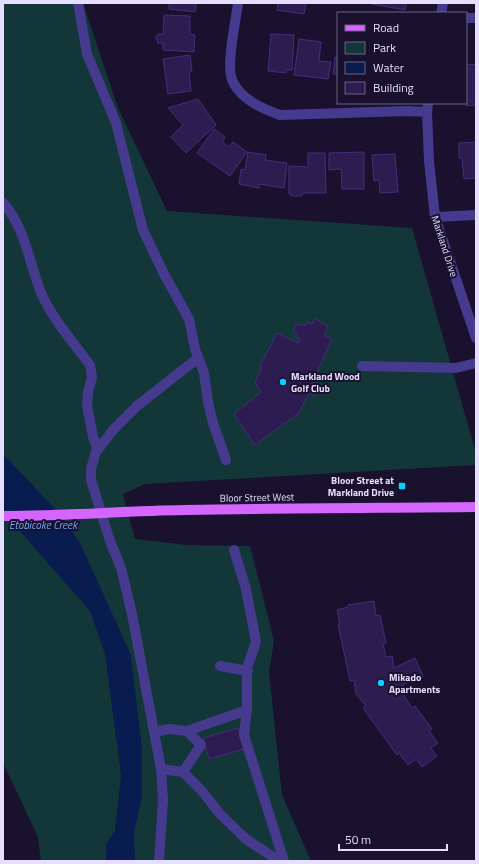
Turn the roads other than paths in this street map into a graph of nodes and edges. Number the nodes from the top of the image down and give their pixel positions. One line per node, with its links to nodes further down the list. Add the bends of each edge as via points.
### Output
1 (78, 3): 8 (street, via 87,54 116,123 143,230 188,319)
2 (238, 3): 3 (street, via 229,68 233,82 242,94 263,109 280,115)
3 (428, 108): 6 (street, Markland Drive)
4 (3, 203): 11 (street, via 14,218 52,316 90,366 92,377 87,405)
5 (476, 215): 6 (street)
6 (435, 217): 7 (street, Markland Drive)
7 (476, 338)
8 (198, 358): 11 (street, via 137,406); 12 (street, via 204,373 213,423)
9 (476, 363): 10 (street, via 456,368)
10 (362, 366)
11 (96, 452): 20 (street, via 90,480 121,568)
12 (226, 460)
13 (476, 507): 14 (main road, Bloor Street West, via 259,508)
14 (3, 516)
15 (234, 550): 17 (street, via 246,589 256,642)
16 (220, 666): 17 (street)
17 (248, 671): 18 (street)
18 (247, 710): 19 (street); 25 (street, via 244,735)
19 (187, 731): 20 (street, via 169,729); 22 (street, via 201,745)
20 (154, 732): 21 (street)
21 (161, 769): 22 (street); 23 (street, via 164,800)
22 (183, 772): 24 (street, via 241,834)
23 (159, 861)
24 (279, 861)
25 (284, 861)

